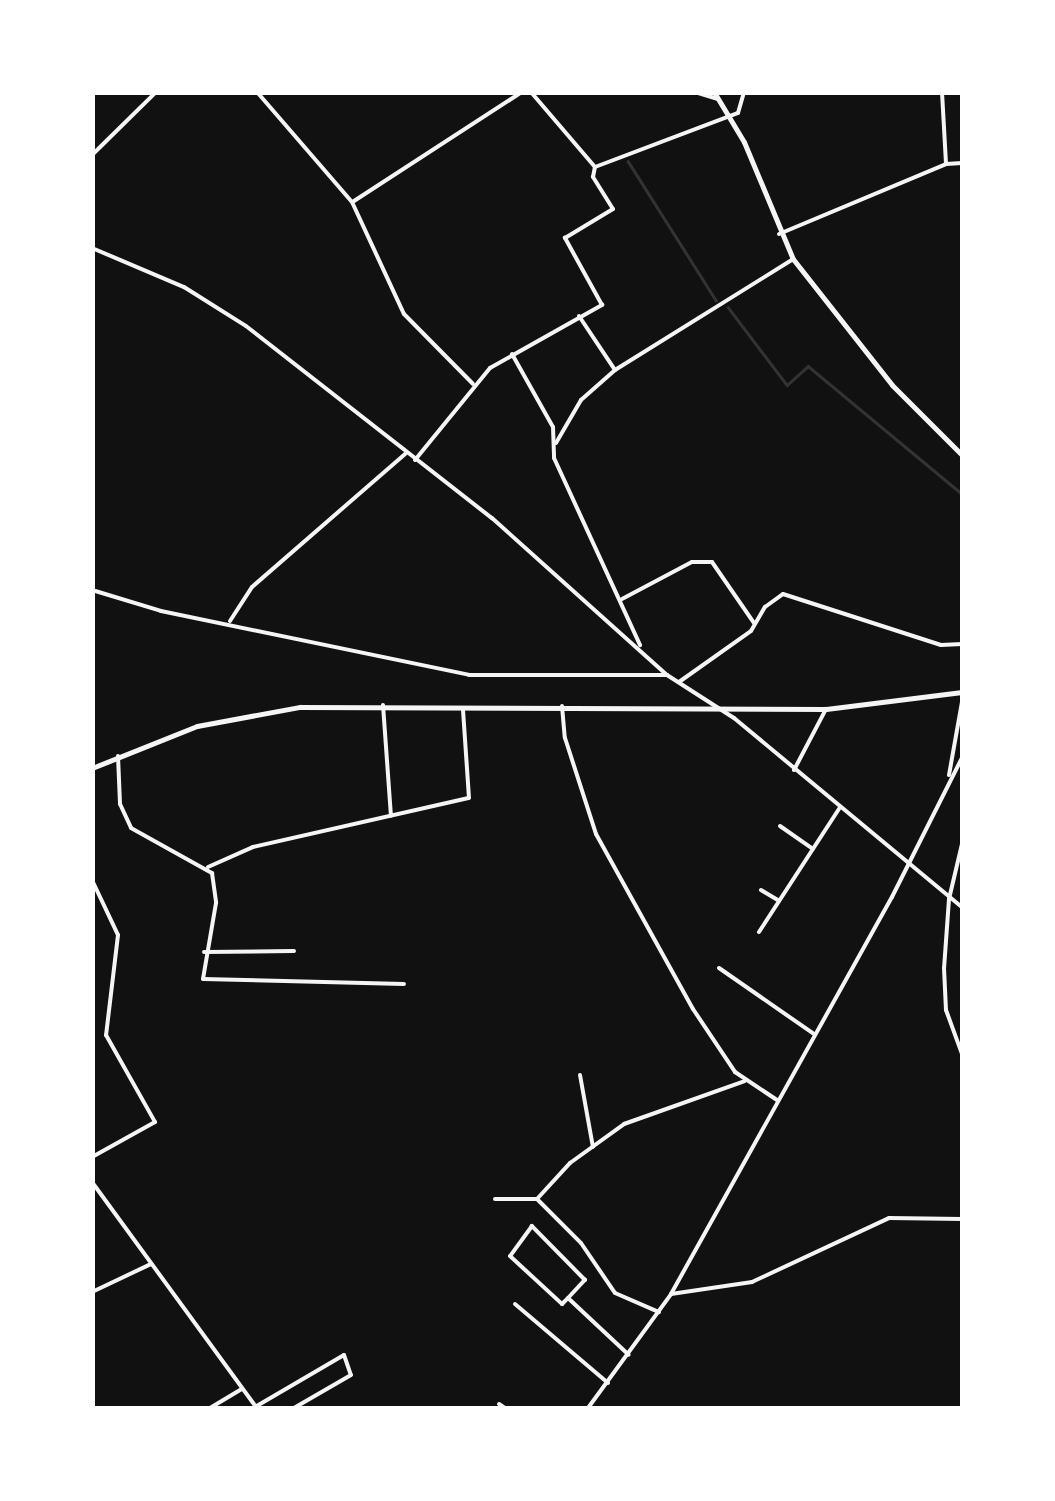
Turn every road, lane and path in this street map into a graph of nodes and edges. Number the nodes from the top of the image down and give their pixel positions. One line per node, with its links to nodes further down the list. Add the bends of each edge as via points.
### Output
1 (156, 92): 10 (street)
2 (257, 92): 14 (street)
3 (522, 92): 14 (street)
4 (531, 92): 13 (street)
5 (695, 92): 8 (street)
6 (744, 92): 9 (street, via 738,113)
7 (942, 92): 12 (street)
8 (716, 96): 9 (main road)
9 (728, 116): 13 (street); 15 (main road, via 764,184)
10 (92, 155)
11 (962, 163): 12 (street)
12 (946, 164): 15 (street)
13 (594, 168): 18 (street, via 592,177 613,209 565,238 602,305)
14 (352, 202): 21 (street, via 404,314)
15 (779, 234): 17 (main road)
16 (92, 248): 23 (street, via 184,287 246,326)
17 (793, 259): 20 (street); 24 (main road, via 892,385)
18 (579, 316): 19 (street); 20 (street)
19 (512, 354): 21 (street); 22 (street, via 553,427)
20 (616, 370): 22 (street, via 580,400)
21 (473, 384): 25 (street)
22 (554, 445): 27 (street, via 554,458)
23 (406, 453): 25 (street); 28 (street, via 252,588)
24 (962, 454)
25 (416, 460): 31 (street)
26 (92, 590): 28 (street)
27 (622, 599): 29 (street, via 692,562 712,562); 31 (street)
28 (230, 622): 32 (street, via 470,674)
29 (754, 624): 30 (street, via 773,599 794,595 941,645); 33 (street)
30 (962, 644)
31 (641, 648): 32 (street)
32 (667, 675): 33 (street)
33 (679, 682): 39 (street)
34 (962, 692): 40 (main road)
35 (962, 702): 45 (street)
36 (383, 705): 37 (main road); 41 (main road, via 250,714); 47 (street)
37 (463, 705): 38 (main road); 47 (street, via 469,798)
38 (562, 706): 39 (main road); 66 (street, via 565,738 596,834 693,1010)
39 (721, 709): 40 (main road); 44 (street)
40 (826, 709): 44 (street)
41 (118, 756): 43 (main road); 52 (street, via 120,804 132,828)
42 (962, 758): 45 (street)
43 (92, 768)
44 (794, 770): 46 (street)
45 (948, 780): 51 (street)
46 (839, 809): 50 (street); 51 (street)
47 (391, 816): 52 (street, via 253,847)
48 (780, 826): 50 (street)
49 (962, 844): 55 (street)
50 (812, 849): 56 (street)
51 (908, 866): 55 (street); 63 (street)
52 (208, 867): 60 (street, via 216,903)
53 (92, 880): 69 (street, via 118,935 106,1036 155,1122)
54 (761, 890): 56 (street)
55 (949, 898): 57 (street); 64 (street, via 946,1010)
56 (780, 901): 58 (street)
57 (962, 907)
58 (759, 932)
59 (294, 951): 60 (street)
60 (204, 952): 62 (street, via 203,979)
61 (719, 968): 63 (street)
62 (404, 984)
63 (814, 1034): 67 (street)
64 (962, 1054)
65 (580, 1075): 68 (street)
66 (745, 1081): 67 (street); 68 (street, via 630,1121)
67 (778, 1100): 76 (street)
68 (593, 1147): 72 (street)
69 (92, 1157)
70 (92, 1182): 74 (street)
71 (495, 1199): 72 (street)
72 (537, 1199): 79 (street, via 616,1292)
73 (962, 1219): 76 (street, via 889,1218 752,1282)
74 (153, 1264): 75 (street); 82 (street)
75 (92, 1292)
76 (671, 1294): 79 (street)
77 (568, 1298): 77 (street, via 562,1304 510,1256 532,1226 585,1280); 80 (street)
78 (515, 1304): 81 (street)
79 (659, 1312): 80 (street)
80 (629, 1355): 81 (street)
81 (608, 1384): 88 (street)
82 (242, 1389): 84 (street); 85 (street)
83 (499, 1404): 87 (street)
84 (210, 1408)
85 (256, 1408): 86 (street, via 344,1354 351,1375)
86 (294, 1408)
87 (505, 1408)
88 (588, 1408)

